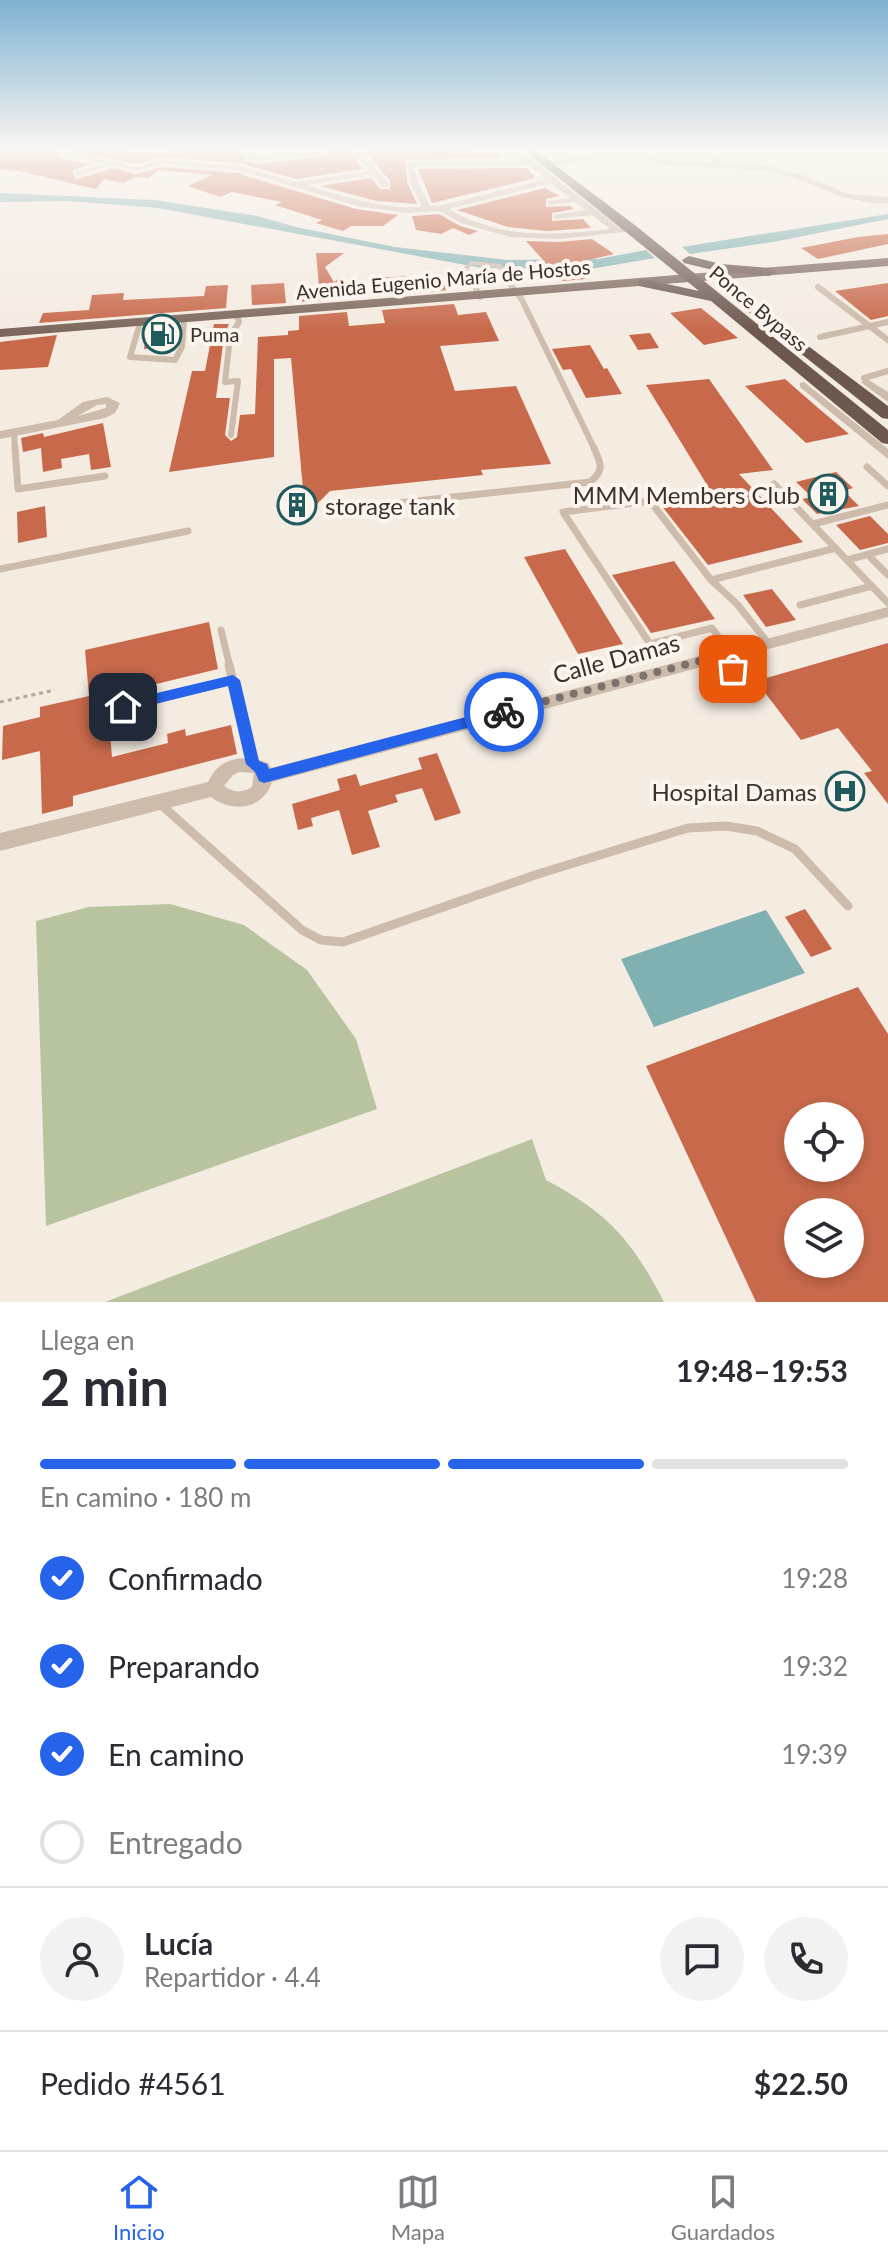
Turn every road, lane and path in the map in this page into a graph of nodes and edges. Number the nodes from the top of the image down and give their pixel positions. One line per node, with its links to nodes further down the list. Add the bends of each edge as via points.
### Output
1 (447, 211): 6 (street, via 478,227 510,234 571,238)
2 (600, 211): 6 (highway, Ponce Bypass)
3 (629, 211): 8 (highway, Ponce Bypass)
4 (594, 212): 5 (street); 6 (street)
5 (557, 217)
6 (625, 230): 7 (highway, Ponce Bypass)
7 (669, 260): 14 (highway, Ponce Bypass); 15 (highway, via 670,271)
8 (689, 260): 10 (highway); 13 (highway, Ponce Bypass)
9 (888, 262): 10 (main road, Avenida Eugenio María de Hostos)
10 (769, 272): 13 (main road, Avenida Eugenio María de Hostos); 18 (highway, via 748,279)
11 (469, 274): 12 (lane); 12 (lane, via 466,268 472,263 500,266); 19 (lane)
12 (505, 275): 17 (lane)
13 (710, 277): 14 (main road, Avenida Eugenio María de Hostos); 18 (highway, Ponce Bypass)
14 (692, 279): 15 (main road, Avenida Eugenio María de Hostos); 20 (highway, Ponce Bypass)
15 (644, 283): 17 (main road, Avenida Eugenio María de Hostos); 20 (highway, via 700,293)
16 (818, 287): 25 (lane)
17 (515, 294): 19 (main road, Avenida Eugenio María de Hostos); 49 (lane, via 602,465 600,474 576,485)
18 (745, 296): 31 (highway, Ponce Bypass)
19 (480, 297): 21 (main road, Avenida Eugenio María de Hostos)
20 (721, 303): 29 (highway, Ponce Bypass)
21 (237, 316): 22 (main road, Avenida Eugenio María de Hostos); 39 (lane, via 225,382 238,381)
22 (184, 319): 24 (main road, Avenida Eugenio María de Hostos); 24 (lane, via 182,347 175,360 130,357)
23 (888, 322): 25 (lane)
24 (140, 323): 26 (main road, Avenida Eugenio María de Hostos)
25 (868, 326): 27 (lane); 28 (lane)
26 (0, 333)
27 (820, 337): 31 (highway, via 823,351)
28 (888, 340)
29 (790, 360): 33 (highway); 40 (highway, Ponce Bypass)
30 (888, 371): 32 (lane, via 868,375)
31 (847, 382): 35 (highway, Ponce Bypass)
32 (867, 382): 34 (street)
33 (804, 385): 41 (street)
34 (888, 398)
35 (888, 414)
36 (63, 422): 37 (street)
37 (14, 432): 38 (street); 43 (lane, via 18,489)
38 (0, 435)
39 (231, 435)
40 (888, 439)
41 (888, 455)
42 (867, 467): 45 (lane)
43 (105, 476)
44 (774, 484): 50 (lane)
45 (888, 486)
46 (684, 493): 47 (lane)
47 (650, 501): 58 (lane); 65 (lane, via 563,512 650,644 712,628)
48 (888, 505): 50 (lane)
49 (334, 510)
50 (813, 524): 52 (lane)
51 (188, 531): 56 (lane)
52 (836, 548): 55 (lane); 58 (lane)
53 (888, 549): 54 (lane)
54 (868, 555): 55 (lane); 57 (lane)
55 (847, 560): 59 (lane)
56 (0, 569)
57 (888, 575)
58 (711, 580): 64 (lane)
59 (872, 586): 60 (lane); 61 (lane)
60 (888, 603)
61 (800, 605)
62 (888, 612): 64 (street, Calle Damas)
63 (221, 630): 66 (lane)
64 (768, 643): 65 (street, Calle Damas)
65 (726, 654): 67 (lane); 71 (street, Calle Damas)
66 (233, 680): 70 (lane); 71 (lane)
67 (744, 683)
68 (55, 690): 69 (path)
69 (0, 702)
70 (123, 707)
71 (258, 770): 72 (street, Calle Damas, via 236,765 225,769); 72 (street, Calle Damas, via 264,783 248,799 231,801)
72 (214, 788): 73 (street, Calle Damas)
73 (158, 802): 74 (street, Calle Damas); 75 (lane, via 302,930 321,940 343,942 688,828 757,831 795,849)
74 (0, 842)
75 (848, 906)

